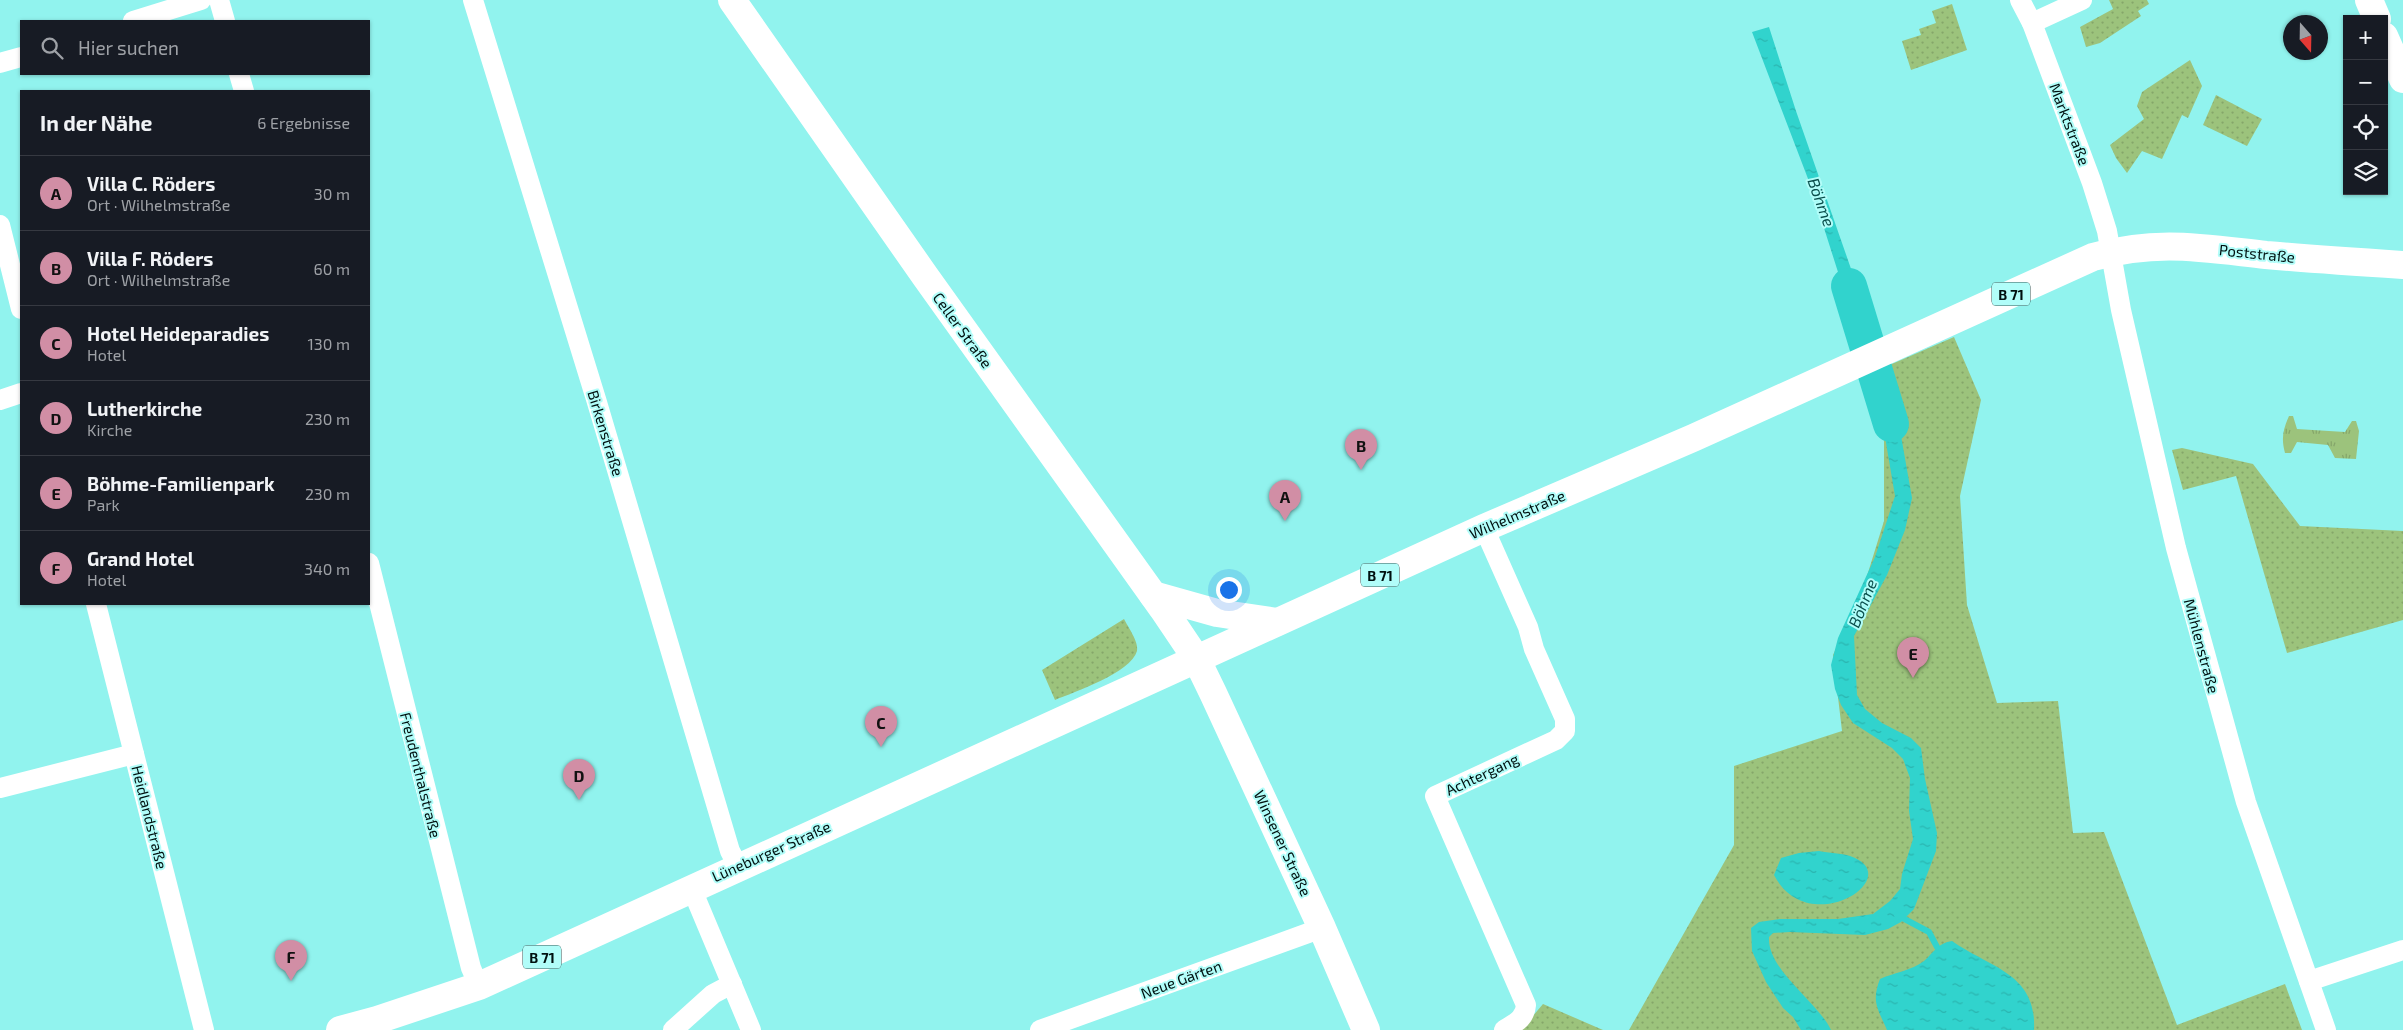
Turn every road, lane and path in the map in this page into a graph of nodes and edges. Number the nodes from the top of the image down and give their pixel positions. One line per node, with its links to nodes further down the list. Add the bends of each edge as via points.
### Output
1 (200, 0): 9 (street)
2 (219, 0): 10 (street)
3 (472, 0): 32 (street, Birkenstraße, via 599,408 730,851)
4 (732, 0): 26 (main road, Celler Straße, via 924,276)
5 (2020, 0): 11 (street, Marktstraße)
6 (2082, 0): 11 (street)
7 (2369, 0): 8 (main road)
8 (2375, 15)
9 (136, 20)
10 (225, 20)
11 (2032, 22): 19 (street, Marktstraße, via 2092,182)
12 (2388, 45): 16 (main road)
13 (20, 57): 14 (street)
14 (0, 63)
15 (239, 75): 17 (street)
16 (2403, 79)
17 (244, 90)
18 (0, 225): 21 (street)
19 (2111, 252): 20 (main road, Poststraße / B 71, via 2142,246 2192,246); 24 (main road, Wilhelmstraße / B 71, via 2093,257 1693,438); 36 (street, Mühlenstraße, via 2121,310 2176,548 2246,802)
20 (2403, 265)
21 (20, 305)
22 (20, 393): 23 (street)
23 (0, 400)
24 (1484, 528): 28 (main road, Wilhelmstraße / B 71); 45 (street, Achtergang, via 1528,627 1566,725 1556,740 1436,796 1526,1005 1522,1018)
25 (370, 567): 38 (street, Freudenthalstraße, via 470,968)
26 (1153, 595): 28 (main road, via 1217,613); 29 (main road, Celler Straße)
27 (96, 605): 30 (street, Heidlandstraße)
28 (1277, 622): 29 (main road, Wilhelmstraße / B 71)
29 (1196, 658): 32 (main road, Lüneburger Straße / B 71); 34 (main road, Winsener Straße)
30 (134, 754): 31 (street); 39 (street, Heidlandstraße)
31 (0, 788)
32 (738, 866): 33 (main road, Lüneburger Straße / B 71)
33 (691, 887): 37 (street); 38 (main road, Lüneburger Straße / B 71)
34 (1322, 928): 43 (street, Neue Gärten); 44 (main road, Winsener Straße)
35 (2403, 950): 36 (street)
36 (2309, 981): 46 (street, Mühlenstraße)
37 (732, 984): 41 (street, via 713,994); 42 (street)
38 (479, 986): 40 (main road, Lüneburger Straße / B 71)
39 (204, 1030)
40 (340, 1030)
41 (673, 1030)
42 (751, 1030)
43 (1040, 1030)
44 (1366, 1030)
45 (1504, 1030)
46 (2326, 1030)

